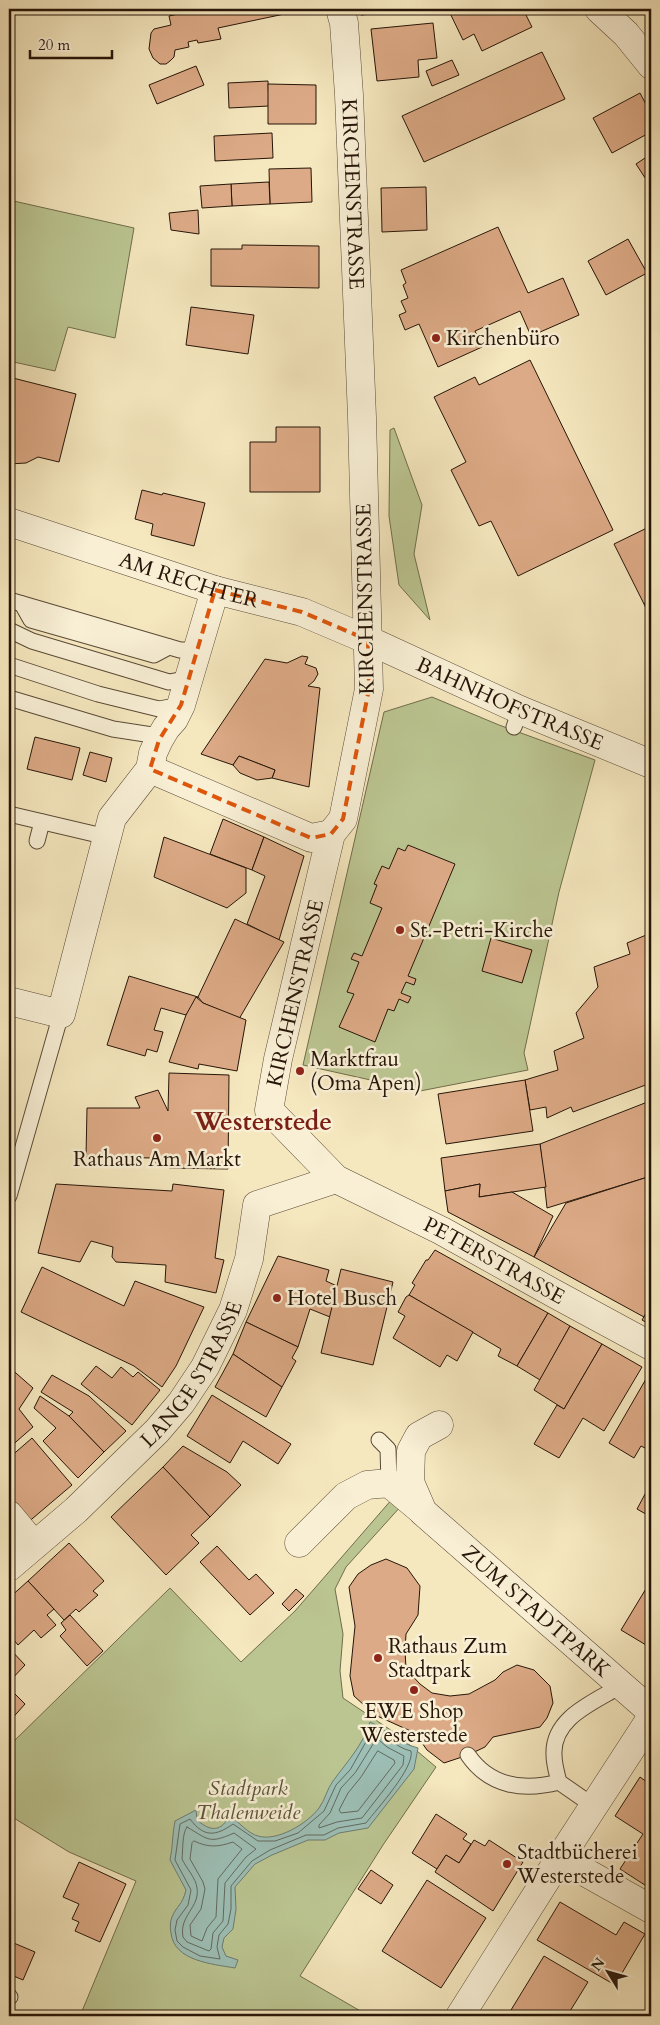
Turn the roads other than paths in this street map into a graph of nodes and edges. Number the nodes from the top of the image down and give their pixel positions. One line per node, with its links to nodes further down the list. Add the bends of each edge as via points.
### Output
1 (340, 9): 8 (street, KIRCHENSTRASSE, via 349,95)
2 (599, 9): 3 (street, via 626,34)
3 (651, 65)
4 (9, 522): 5 (street, AM RECHTER)
5 (215, 590): 8 (street, AM RECHTER, via 302,612); 9 (street)
6 (15, 602): 9 (lane, via 180,650)
7 (9, 630): 11 (lane, via 32,641 169,682)
8 (368, 640): 15 (street, BAHNHOFSTRASSE, via 517,718); 19 (street, KIRCHENSTRASSE, via 369,689 343,819)
9 (197, 650): 11 (street)
10 (9, 665): 13 (lane, via 98,694 159,709)
11 (190, 678): 13 (street)
12 (9, 698): 14 (lane, via 114,729 152,735)
13 (181, 705): 14 (street)
14 (166, 728): 16 (street, via 153,753)
15 (651, 764)
16 (150, 769): 19 (street, via 311,838); 20 (street, via 112,818)
17 (9, 814): 18 (lane)
18 (42, 822): 20 (lane); 21 (lane)
19 (331, 834): 24 (street, KIRCHENSTRASSE, via 269,1110)
20 (107, 837): 23 (street)
21 (37, 841)
22 (9, 1001): 23 (street)
23 (61, 1014): 25 (lane)
24 (336, 1179): 26 (street, PETERSTRASSE, via 442,1230); 33 (street, LANGE STRASSE, via 257,1205 249,1259 233,1310 205,1367 157,1431 76,1510)
25 (9, 1196)
26 (651, 1346)
27 (439, 1425): 30 (street, ZUM STADTPARK, via 419,1436 411,1451 410,1482)
28 (379, 1440): 29 (lane, via 388,1449)
29 (389, 1483): 30 (street, ZUM STADTPARK); 32 (street, via 367,1485 346,1496)
30 (423, 1512): 35 (street, ZUM STADTPARK)
31 (9, 1515): 33 (street)
32 (299, 1543)
33 (34, 1544): 34 (street, LANGE STRASSE)
34 (9, 1567)
35 (622, 1685): 36 (street, ZUM STADTPARK); 39 (lane, via 569,1717 558,1734 554,1754)
36 (651, 1709)
37 (651, 1718): 40 (street)
38 (468, 1756): 39 (lane, via 492,1777 513,1786 538,1788)
39 (559, 1782): 40 (lane)
40 (595, 1807): 41 (street)
41 (560, 1858): 42 (street); 43 (street)
42 (651, 1908)
43 (460, 2016)

